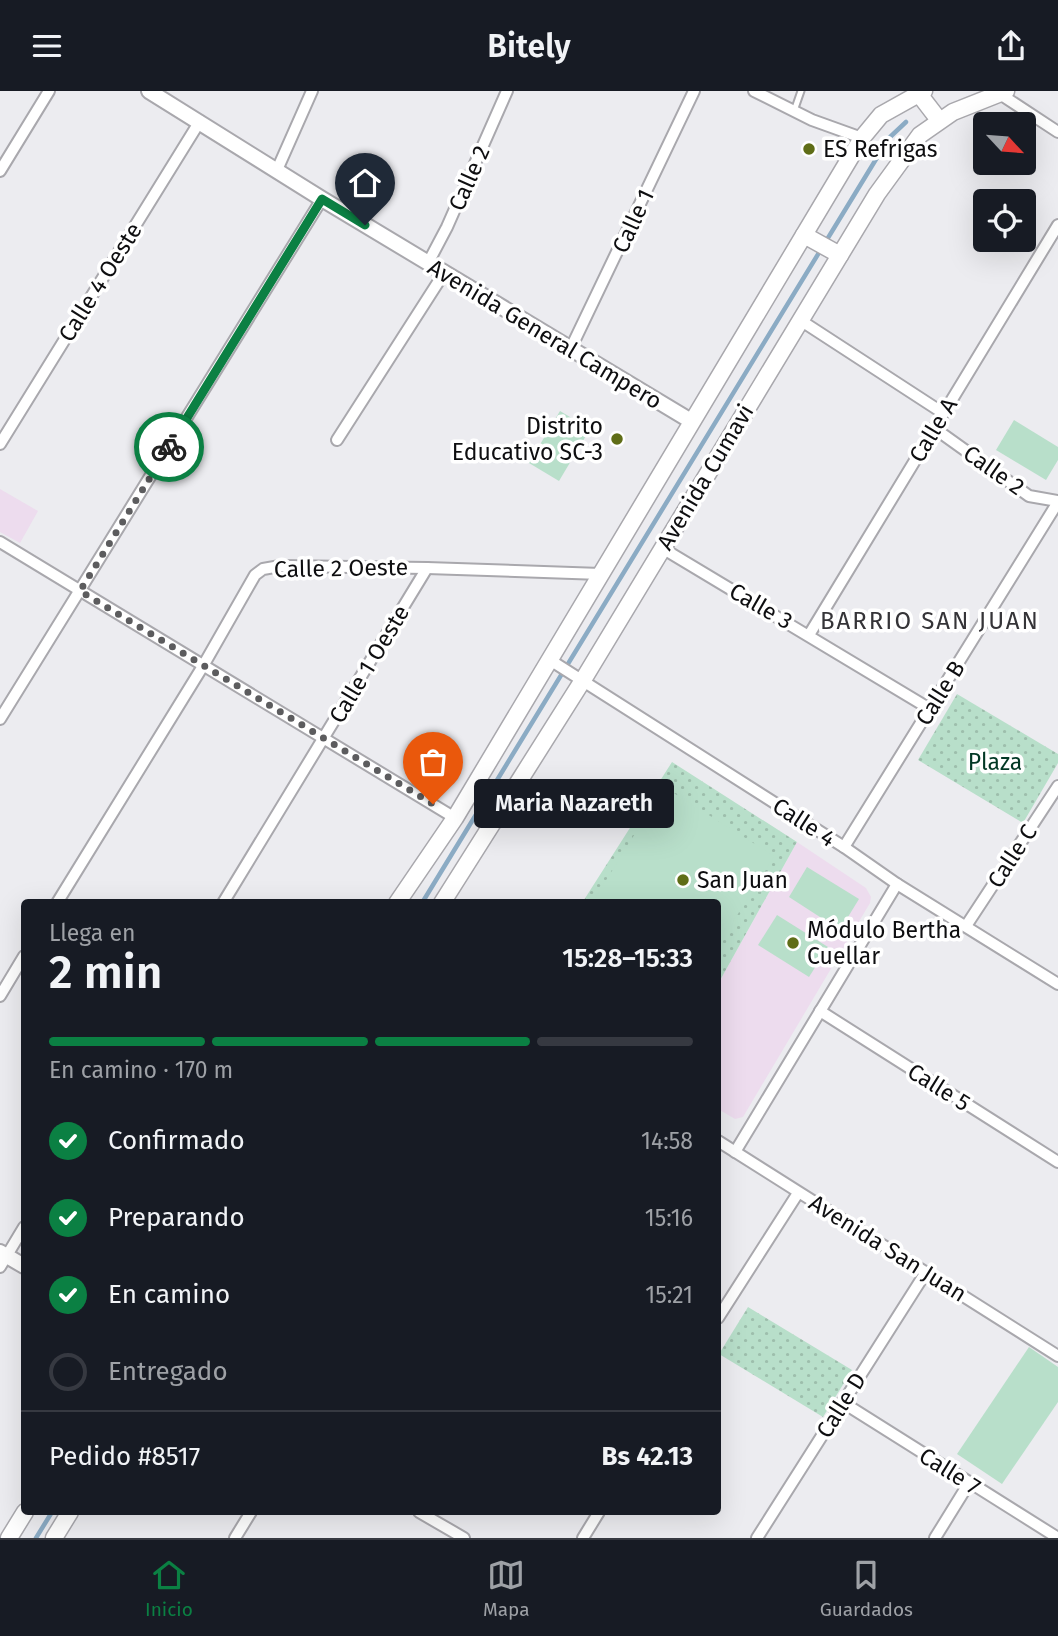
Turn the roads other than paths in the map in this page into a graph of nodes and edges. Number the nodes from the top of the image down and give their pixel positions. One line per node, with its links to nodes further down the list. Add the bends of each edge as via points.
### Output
1 (49, 91): 16 (street)
2 (149, 91): 12 (street, Avenida General Campero)
3 (312, 91): 15 (street)
4 (507, 91): 21 (street, Calle 2)
5 (694, 91): 24 (street, Calle 1)
6 (754, 91): 10 (street)
7 (801, 91): 10 (lane)
8 (922, 92): 11 (main road); 14 (main road, Avenida Cumavi, via 881,115)
9 (1003, 92): 11 (main road, Avenida Cumavi); 13 (street)
10 (794, 111): 14 (street)
11 (939, 120): 20 (main road, Avenida Cumavi, via 920,135)
12 (200, 121): 15 (street, Avenida General Campero); 29 (street, Calle 4 Oeste)
13 (1058, 132)
14 (862, 138): 19 (main road, Avenida Cumavi)
15 (277, 170): 17 (street, Avenida General Campero)
16 (0, 171)
17 (322, 199): 21 (street, Avenida General Campero); 35 (street)
18 (1058, 225): 25 (street, Calle A)
19 (809, 238): 20 (main road); 26 (main road, Avenida Cumavi)
20 (837, 253): 23 (main road, Avenida Cumavi)
21 (428, 263): 22 (street, Avenida General Campero)
22 (444, 273): 24 (street, Avenida General Campero); 28 (street)
23 (800, 320): 25 (street); 32 (main road, Avenida Cumavi)
24 (570, 350): 26 (street, Avenida General Campero)
25 (943, 413): 27 (street, Calle A)
26 (691, 421): 34 (main road, Avenida Cumavi)
27 (934, 428): 30 (street, Calle 2, via 1029,496); 36 (street, Calle A)
28 (337, 440)
29 (0, 444)
30 (1058, 501): 40 (street, Calle B)
31 (0, 542): 35 (street)
32 (662, 548): 36 (street, Calle 3); 39 (main road, Avenida Cumavi)
33 (427, 568): 34 (street, Calle 2 Oeste); 38 (street, Calle 2 Oeste, via 264,569 255,575); 42 (street, Calle 1 Oeste)
34 (601, 574): 37 (main road, Avenida Cumavi)
35 (80, 591): 38 (street); 41 (street)
36 (809, 635): 40 (street, Calle 3)
37 (556, 663): 39 (street, Calle 4); 45 (main road, Avenida Cumavi)
38 (203, 666): 42 (street); 48 (street, Calle 2 Oeste)
39 (578, 677): 46 (street, Calle 4); 51 (main road, Avenida Cumavi)
40 (930, 709): 46 (street, Calle B)
41 (0, 719)
42 (323, 739): 45 (street); 49 (street, Calle 1 Oeste)
43 (1058, 786): 44 (street, Calle C)
44 (1055, 798): 52 (street, Calle C)
45 (455, 818): 50 (main road, Avenida Cumavi)
46 (844, 847): 47 (street, Calle 4)
47 (897, 884): 52 (street, Calle 4); 56 (street)
48 (59, 899)
49 (225, 899)
50 (400, 899)
51 (444, 899)
52 (966, 926): 54 (street, Calle 4)
53 (21, 961): 55 (street)
54 (1058, 983)
55 (0, 996)
56 (820, 1011): 58 (street); 59 (street, Calle 5)
57 (721, 1142): 58 (street, Avenida San Juan)
58 (735, 1152): 60 (street, Avenida San Juan)
59 (1058, 1162)
60 (799, 1193): 64 (street, Avenida San Juan); 65 (street)
61 (21, 1231): 62 (street)
62 (2, 1258): 63 (street)
63 (21, 1265)
64 (926, 1272): 66 (street, Avenida San Juan); 67 (street, Calle D)
65 (721, 1313)
66 (1058, 1356)
67 (842, 1402): 68 (street, Calle 7); 79 (street, Calle D)
68 (969, 1483): 80 (street); 81 (street, Calle 7)
69 (23, 1515): 74 (main road)
70 (68, 1515): 75 (main road)
71 (249, 1515): 76 (street)
72 (426, 1515): 77 (street)
73 (597, 1515): 78 (street)
74 (9, 1538)
75 (54, 1538)
76 (235, 1538)
77 (464, 1538)
78 (583, 1538)
79 (757, 1538)
80 (935, 1538)
81 (1058, 1538)

